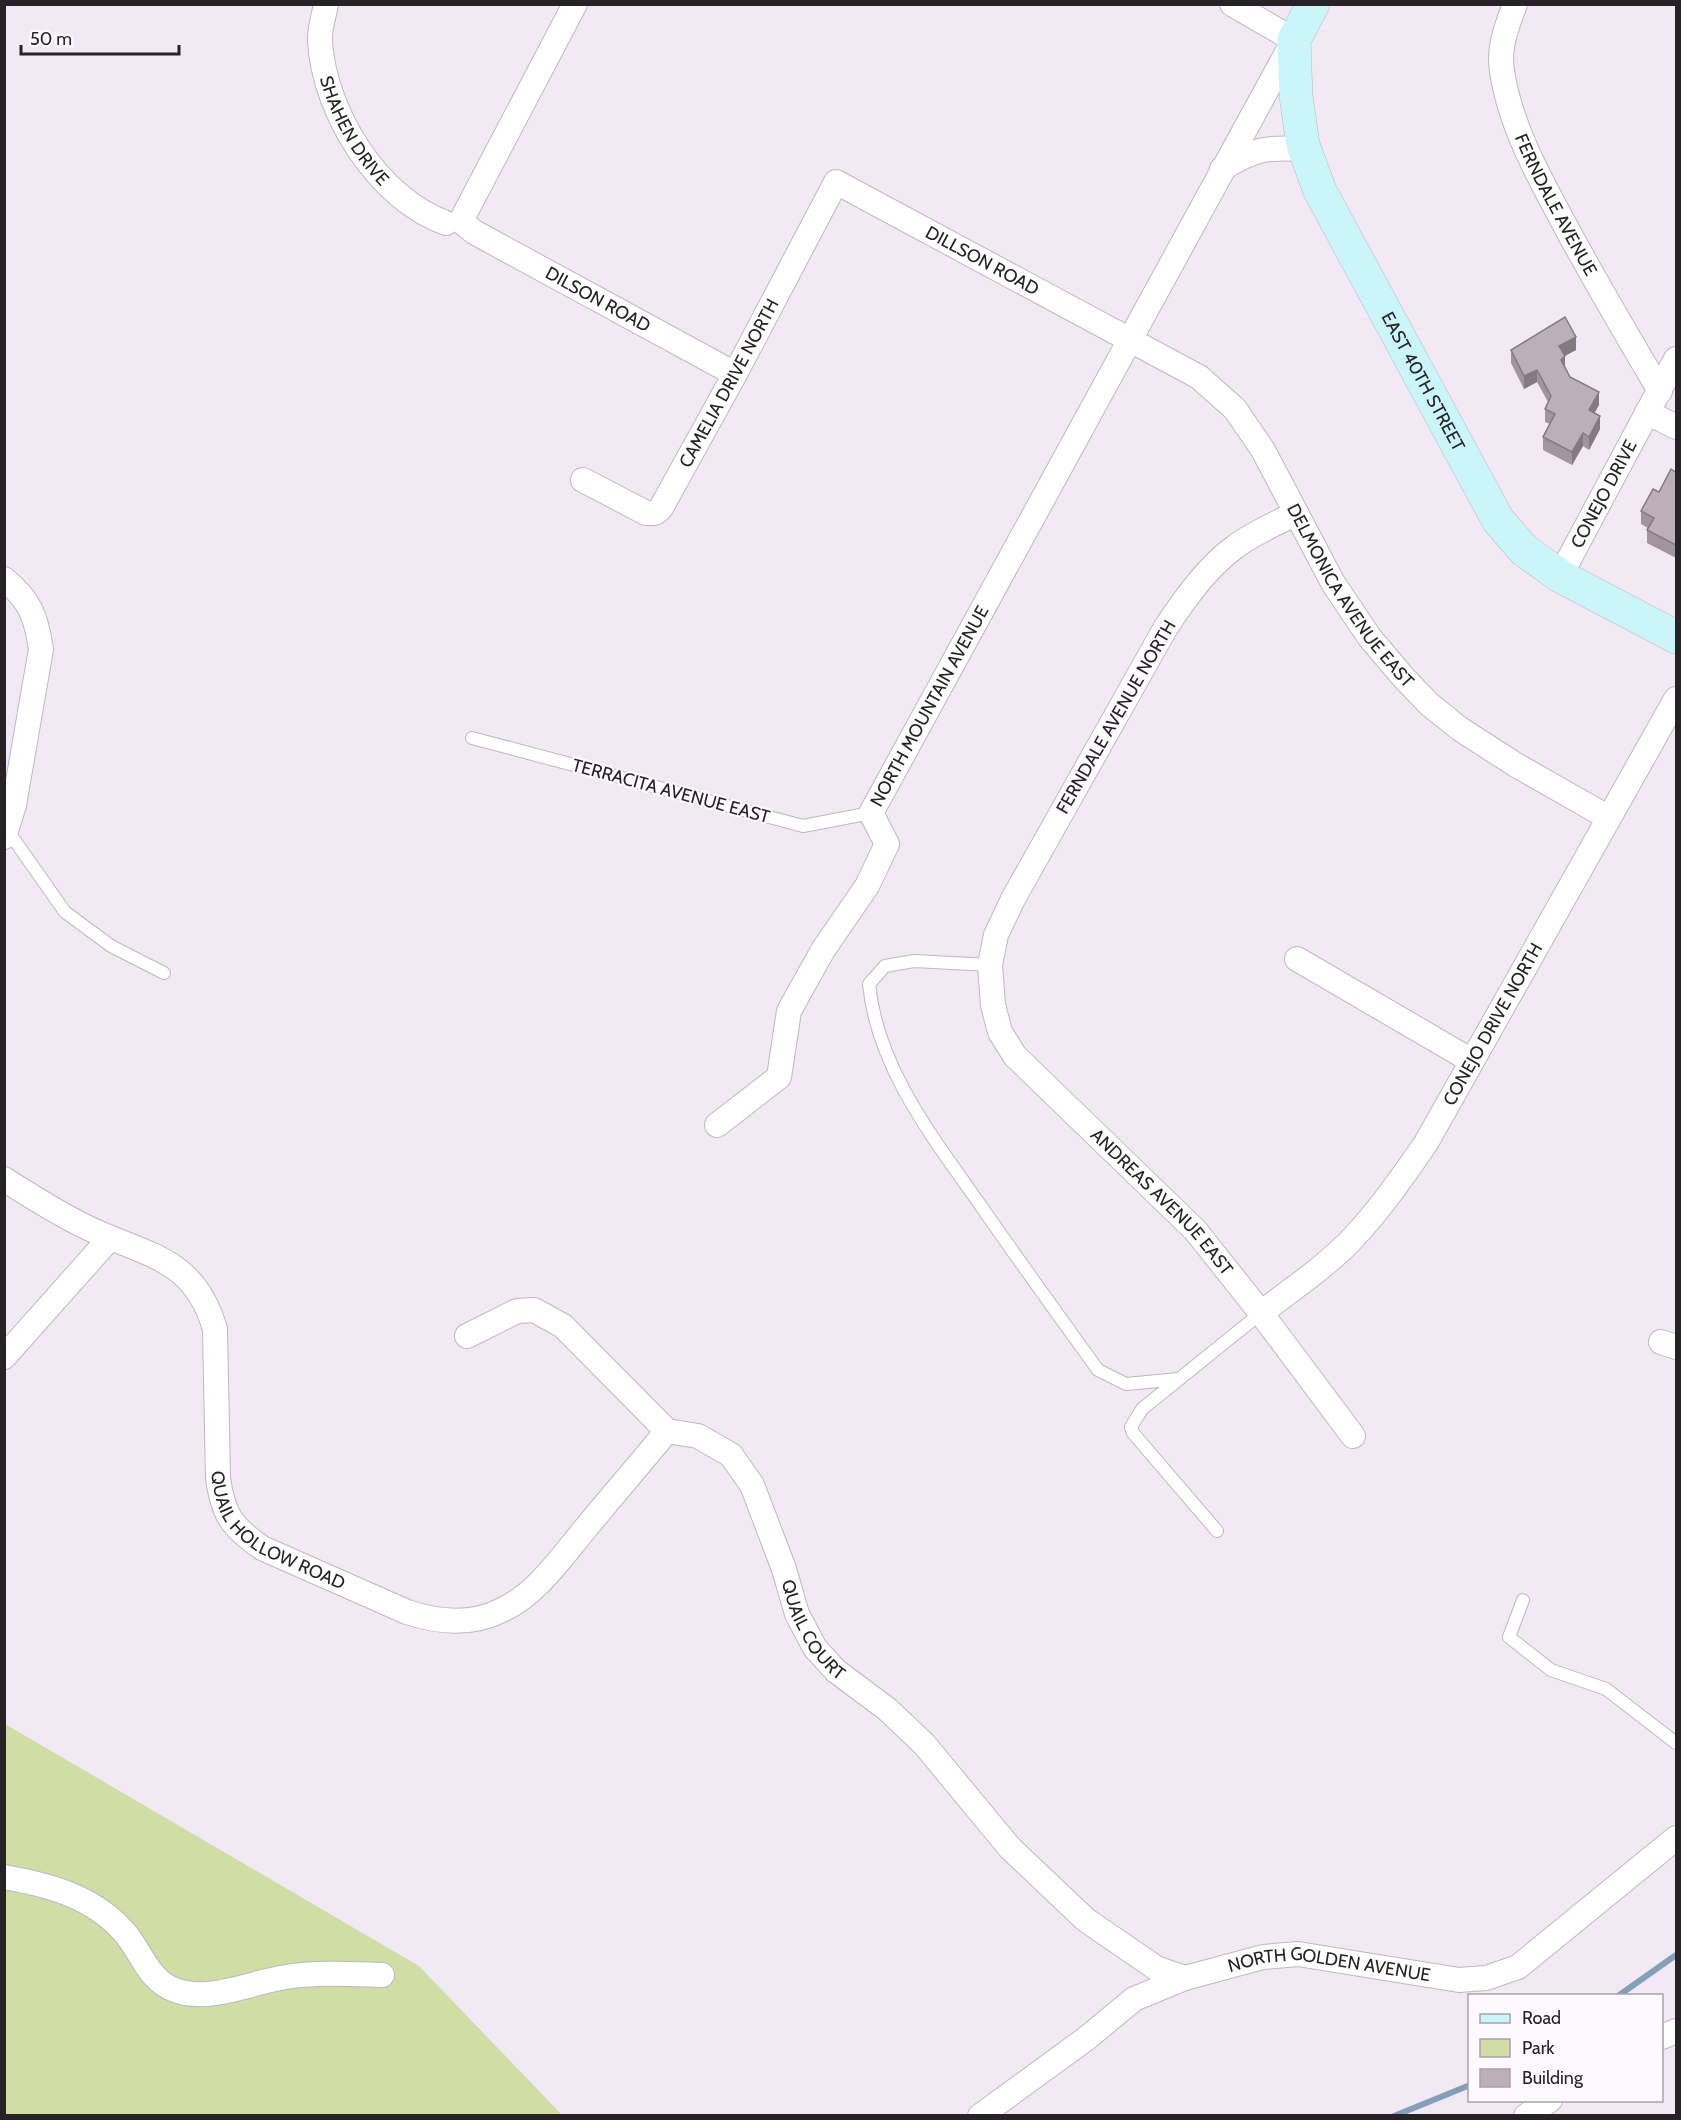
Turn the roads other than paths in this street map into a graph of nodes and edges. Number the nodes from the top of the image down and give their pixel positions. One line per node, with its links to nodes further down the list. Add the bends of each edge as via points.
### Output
1 (326, 4): 10 (street, SHAHEN DRIVE, via 320,39 322,55 348,130 390,188 426,216)
2 (575, 4): 10 (street, via 463,217)
3 (1232, 4): 6 (street)
4 (1313, 4): 6 (main road)
5 (1515, 4): 14 (street, FERNDALE AVENUE, via 1503,38 1502,70 1514,119 1545,189)
6 (1294, 40): 7 (main road, EAST 40TH STREET, via 1296,96); 8 (street, NORTH MOUNTAIN AVENUE)
7 (1305, 149): 8 (street, via 1271,147 1242,156); 19 (main road, EAST 40TH STREET, via 1320,191 1498,520 1524,550)
8 (1222, 169): 11 (street, NORTH MOUNTAIN AVENUE)
9 (836, 182): 11 (street, DILLSON ROAD); 13 (street, CAMELIA DRIVE NORTH)
10 (454, 223): 13 (street, DILSON ROAD)
11 (1130, 339): 18 (street, DELMONICA AVENUE EAST, via 1199,377 1235,409 1263,450); 24 (street, NORTH MOUNTAIN AVENUE)
12 (1677, 359): 14 (street)
13 (735, 374): 17 (street, CAMELIA DRIVE NORTH, via 662,508 655,513 646,513)
14 (1660, 391): 15 (street, CONEJO DRIVE)
15 (1647, 412): 16 (street); 19 (street, CONEJO DRIVE)
16 (1677, 427)
17 (583, 480)
18 (1296, 513): 25 (street, DELMONICA AVENUE EAST, via 1333,583 1370,638 1429,704 1497,753); 28 (street, FERNDALE AVENUE NORTH, via 1235,547 1182,603 1013,899 996,934)
19 (1560, 576): 21 (main road, EAST 40TH STREET)
20 (4, 579): 26 (street, via 32,610 42,649)
21 (1677, 637)
22 (1677, 699): 25 (street, CONEJO DRIVE NORTH)
23 (472, 738): 24 (lane, TERRACITA AVENUE EAST, via 803,826)
24 (871, 813): 31 (street, NORTH MOUNTAIN AVENUE, via 886,844 867,886 823,950 789,1011 778,1077)
25 (1609, 819): 30 (street, CONEJO DRIVE NORTH)
26 (6, 834): 29 (lane, via 66,912 111,946)
27 (1297, 959): 30 (street)
28 (990, 965): 34 (street, ANDREAS AVENUE EAST, via 1000,1032 1015,1056 1195,1230); 37 (lane, via 914,961 885,966 869,984 871,1007 889,1059 923,1124 1098,1370 1126,1384)
29 (164, 973)
30 (1472, 1061): 34 (street, CONEJO DRIVE NORTH, via 1426,1143 1393,1191 1322,1267)
31 (717, 1125)
32 (4, 1179): 33 (street, QUAIL HOLLOW ROAD, via 57,1213)
33 (110, 1238): 36 (street); 38 (street, QUAIL HOLLOW ROAD, via 178,1269 192,1281 210,1312 217,1370 218,1478 228,1516 262,1548 407,1612 448,1622 484,1617 510,1606 543,1579)
34 (1261, 1313): 37 (lane); 39 (street, ANDREAS AVENUE EAST)
35 (466, 1336): 38 (street, via 517,1311 534,1310 563,1326)
36 (4, 1357)
37 (1179, 1379): 40 (lane, via 1142,1409 1131,1427)
38 (668, 1431): 46 (street, QUAIL COURT, via 698,1436 731,1455 752,1485 797,1614 815,1648 836,1671 887,1709 924,1744 1010,1848 1086,1920 1156,1968)
39 (1353, 1436)
40 (1217, 1531)
41 (1523, 1600): 42 (lane, via 1509,1637 1551,1670 1606,1689)
42 (1677, 1743)
43 (1677, 1838): 46 (street, NORTH GOLDEN AVENUE, via 1518,1966 1486,1978 1459,1980 1298,1954 1263,1957)
44 (4, 1877): 45 (street, via 40,1884 89,1902 126,1934 160,1982 185,1993 210,1993 287,1977)
45 (382, 1975)
46 (1185, 1978): 50 (street, NORTH GOLDEN AVENUE, via 1134,1999)
47 (1677, 2031): 48 (street)
48 (1663, 2037)
49 (1547, 2102): 51 (street)
50 (980, 2115)
51 (1526, 2115)

